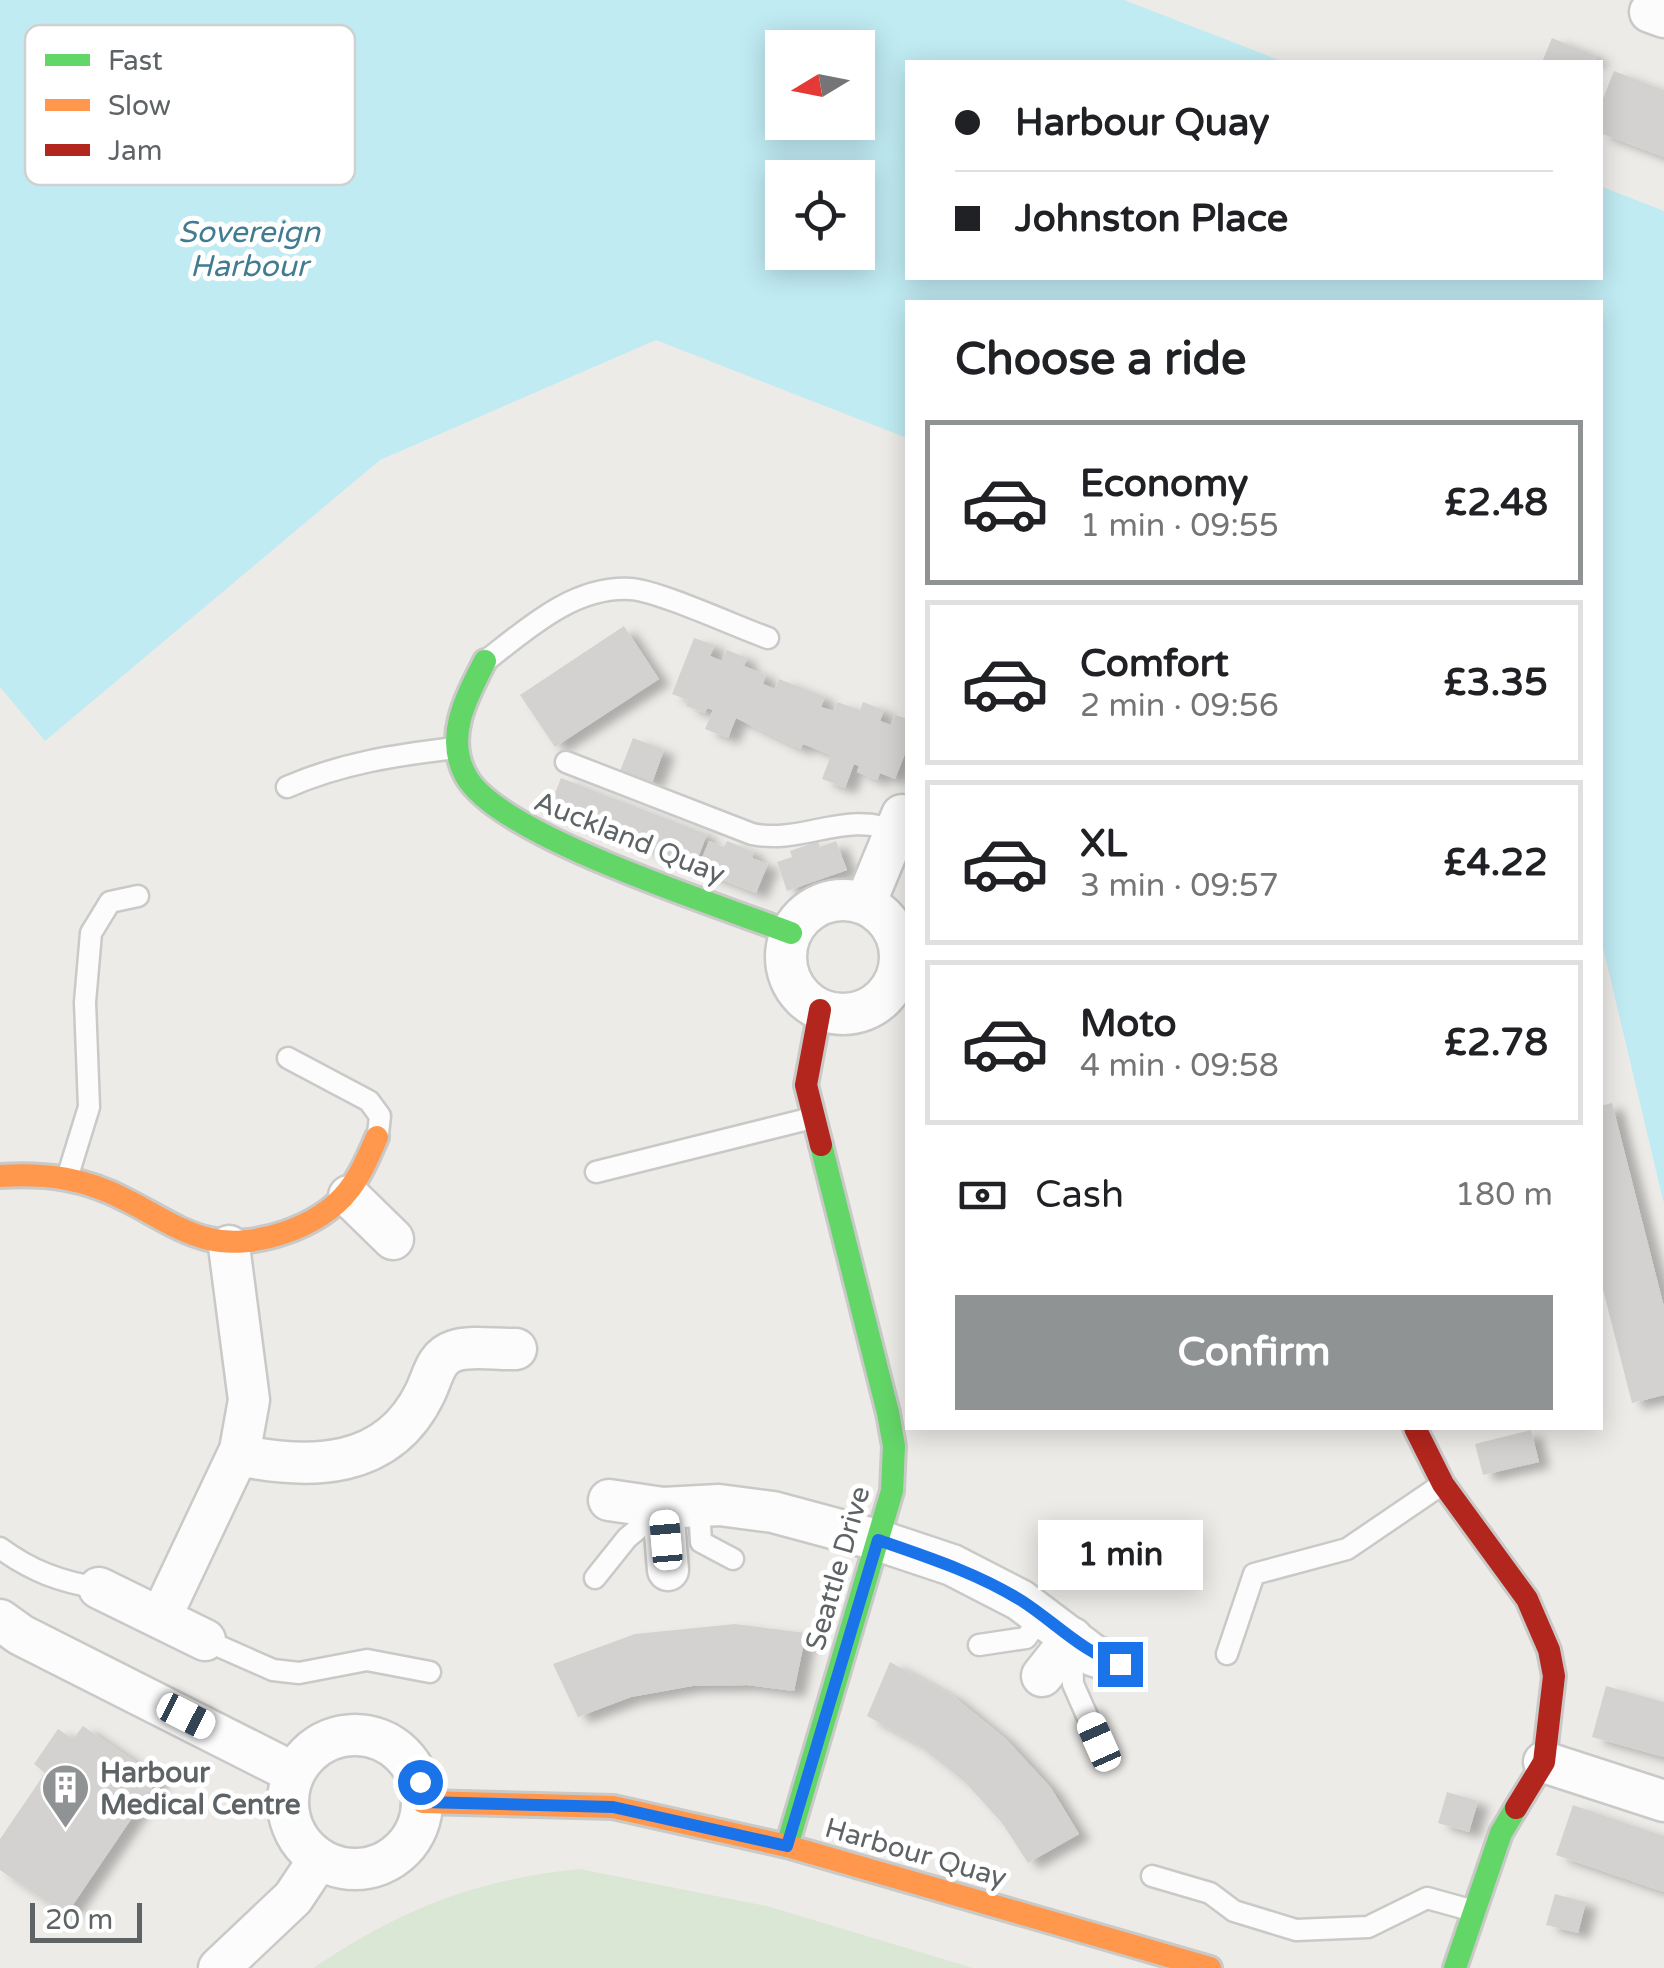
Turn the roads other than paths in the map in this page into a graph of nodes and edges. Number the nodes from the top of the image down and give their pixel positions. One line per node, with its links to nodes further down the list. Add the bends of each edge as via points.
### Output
1 (768, 638): 2 (lane, via 632,589 560,607)
2 (485, 661): 3 (street, Auckland Quay, via 466,690)
3 (458, 748): 5 (lane, via 382,756); 9 (street, Auckland Quay, via 472,787 516,825)
4 (566, 762): 6 (lane, via 767,837 838,822)
5 (287, 787)
6 (902, 827): 8 (street)
7 (138, 896): 17 (lane, via 110,902 91,933 89,1107)
8 (865, 904): 9 (street, via 822,904); 10 (street, via 896,934)
9 (790, 933): 11 (street, via 790,980)
10 (901, 984): 11 (street, via 864,1011)
11 (820, 1010): 13 (street, Seattle Drive, via 806,1068)
12 (288, 1058): 14 (lane, via 368,1101 380,1116)
13 (814, 1117): 15 (lane); 22 (street, Seattle Drive)
14 (378, 1137): 18 (street)
15 (596, 1172)
16 (0, 1176): 17 (street)
17 (67, 1177): 20 (street, via 100,1187 164,1224)
18 (350, 1196): 19 (street); 20 (street, via 281,1233)
19 (393, 1239)
20 (229, 1246): 24 (street, via 248,1400)
21 (516, 1349): 24 (street, via 455,1350 437,1362 414,1413 388,1439 358,1454 330,1464 286,1465)
22 (898, 1411): 28 (street, Seattle Drive, via 892,1491)
23 (1416, 1430): 25 (street)
24 (238, 1455): 34 (street)
25 (1443, 1484): 39 (lane, via 1347,1549 1254,1574); 44 (street, via 1528,1599 1544,1636 1554,1701)
26 (608, 1500): 27 (street)
27 (681, 1508): 28 (street, via 774,1512); 30 (lane, via 701,1542); 31 (street); 32 (lane, via 627,1538)
28 (878, 1540): 36 (street, via 952,1566); 48 (street, Seattle Drive)
29 (0, 1548): 33 (lane, via 62,1582)
30 (732, 1559)
31 (668, 1570)
32 (594, 1578)
33 (99, 1588): 34 (street)
34 (161, 1617): 37 (street)
35 (0, 1620): 45 (street)
36 (1057, 1627): 38 (lane); 40 (street, via 1094,1656); 42 (street); 43 (lane)
37 (205, 1640): 41 (lane, via 273,1670 367,1660)
38 (979, 1646)
39 (1228, 1654)
40 (1120, 1664)
41 (430, 1672)
42 (1042, 1676)
43 (1099, 1742)
44 (1544, 1762): 46 (street); 51 (street, via 1500,1833)
45 (294, 1773): 47 (street, via 305,1756 340,1736 380,1739 411,1764); 49 (street, via 290,1821)
46 (1664, 1800)
47 (423, 1802): 48 (street, Harbour Quay, via 613,1807); 49 (street, via 413,1836 388,1861 365,1869)
48 (787, 1846): 53 (street, Harbour Quay)
49 (319, 1859): 52 (street, via 293,1898)
50 (1152, 1876): 51 (lane, via 1210,1892 1234,1912 1296,1930 1368,1928 1427,1898)
51 (1474, 1911): 54 (street)
52 (219, 1968)
53 (1210, 1968)
54 (1456, 1968)

